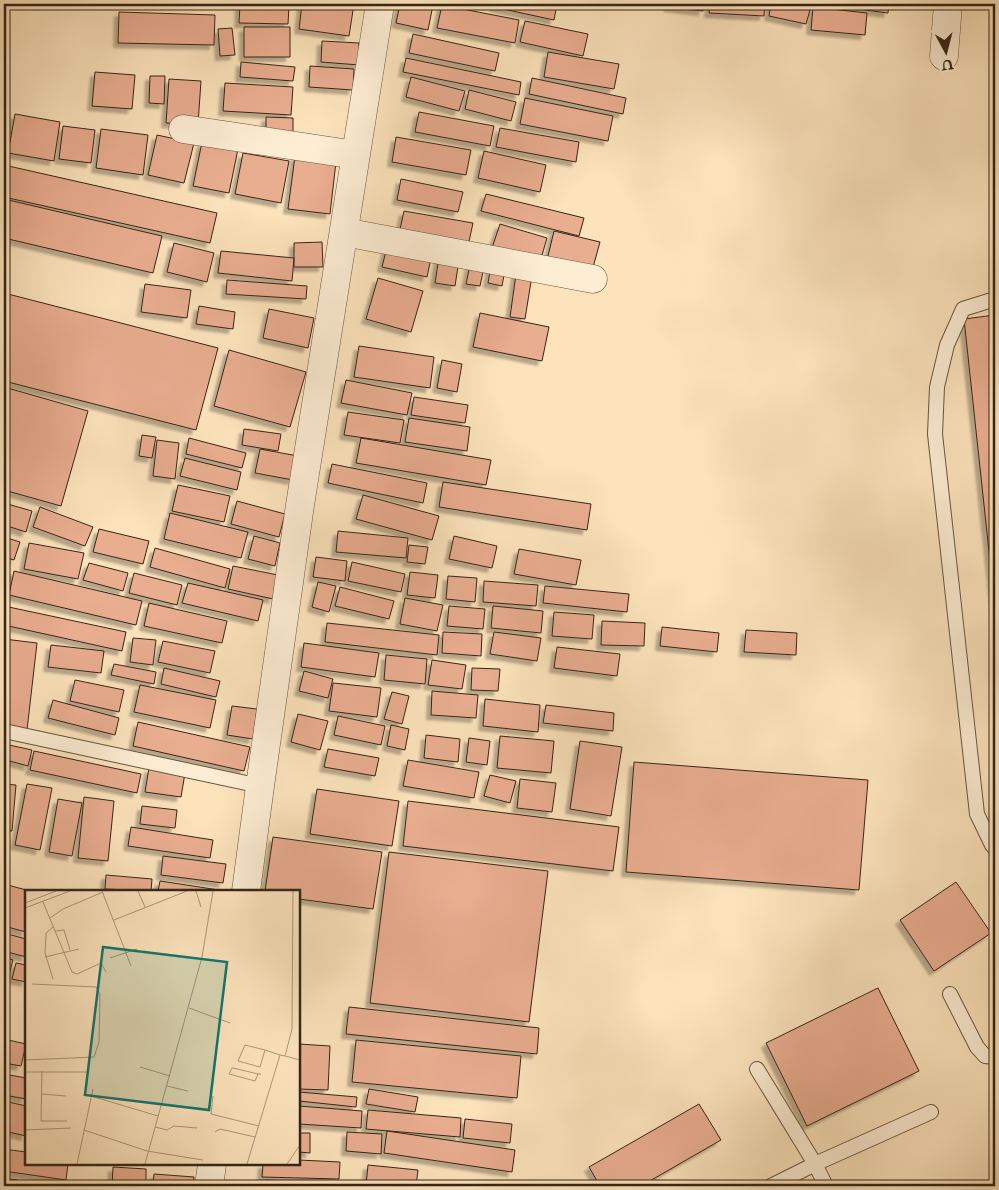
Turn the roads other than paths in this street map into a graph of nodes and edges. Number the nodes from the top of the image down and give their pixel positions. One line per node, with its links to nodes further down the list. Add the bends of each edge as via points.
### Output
1 (380, 4): 5 (street)
2 (948, 4): 3 (street)
3 (944, 56)
4 (183, 129): 5 (street)
5 (356, 155): 6 (street)
6 (344, 232): 7 (street); 10 (street, via 300,505)
7 (593, 279)
8 (995, 299): 11 (lane, via 963,309 947,345 937,387 935,434 977,814)
9 (4, 731): 10 (lane)
10 (260, 786): 12 (street)
11 (995, 848)
12 (246, 890)
13 (950, 994): 14 (lane, via 977,1047 985,1056)
14 (995, 1057)
15 (757, 1069): 17 (lane)
16 (931, 1112): 17 (lane)
17 (815, 1164): 20 (lane); 21 (lane)
18 (212, 1165): 19 (street)
19 (209, 1186)
20 (771, 1186)
21 (826, 1186)

